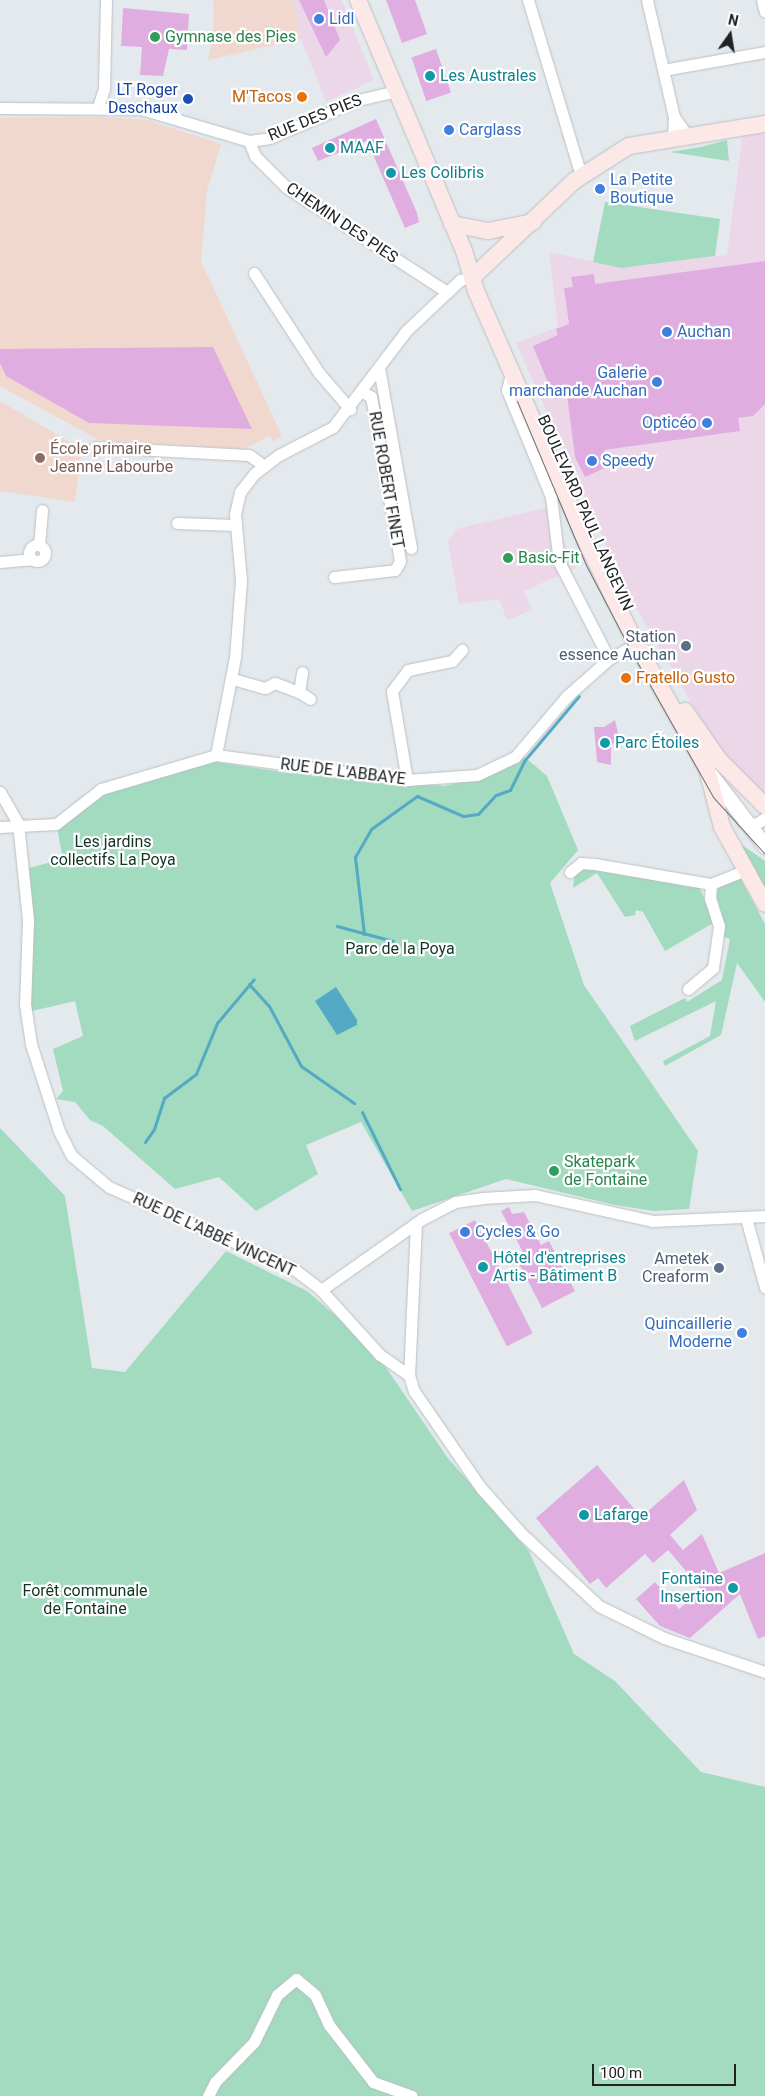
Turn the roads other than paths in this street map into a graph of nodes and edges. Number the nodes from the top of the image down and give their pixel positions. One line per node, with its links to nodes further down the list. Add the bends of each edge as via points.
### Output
1 (106, 0): 9 (street)
2 (358, 0): 10 (main road)
3 (528, 0): 17 (street)
4 (647, 0): 8 (street)
5 (762, 0): 6 (street)
6 (765, 12)
7 (765, 52): 8 (street)
8 (663, 70): 15 (street)
9 (104, 88): 11 (street); 12 (street)
10 (396, 91): 16 (street, RUE DES PIES, via 358,100 270,138); 19 (main road)
11 (98, 107): 12 (street, RUE DES PIES); 13 (street, RUE DES PIES)
12 (113, 107): 16 (street, RUE DES PIES, via 183,119)
13 (0, 108)
14 (765, 124): 15 (main road)
15 (680, 136): 17 (main road, via 629,146)
16 (249, 141): 22 (street, CHEMIN DES PIES, via 255,156 287,188)
17 (581, 175): 18 (main road)
18 (532, 222): 19 (main road, via 488,231); 21 (main road)
19 (452, 224): 21 (main road)
20 (254, 273): 26 (street, via 319,373)
21 (474, 276): 22 (street, RUE ROBERT FINET, via 460,280); 24 (main road, BOULEVARD PAUL LANGEVIN, via 476,291); 37 (main road, BOULEVARD PAUL LANGEVIN, via 484,281 578,503)
22 (446, 292): 23 (street, RUE ROBERT FINET, via 407,330)
23 (379, 368): 25 (street, RUE ROBERT FINET); 32 (street, RUE ROBERT FINET)
24 (512, 370): 35 (main road, BOULEVARD PAUL LANGEVIN, via 582,533); 38 (street, BOULEVARD PAUL LANGEVIN, via 507,390 551,497 559,562)
25 (363, 392): 26 (street, RUE ROBERT FINET); 34 (street, RUE ROBERT FINET, via 371,397 400,561 395,570)
26 (350, 409): 28 (street, RUE ROBERT FINET, via 333,427)
27 (95, 447): 28 (street, via 249,455)
28 (264, 466): 31 (street, RUE ROBERT FINET, via 240,492)
29 (42, 510): 33 (street, via 39,545 44,556)
30 (177, 523): 31 (street)
31 (236, 525): 40 (street, RUE ROBERT FINET, via 241,580)
32 (411, 548)
33 (0, 562)
34 (334, 577)
35 (636, 644): 37 (street, BOULEVARD PAUL LANGEVIN); 38 (street, RUE DE L'ABBAYE); 44 (main road, BOULEVARD PAUL LANGEVIN)
36 (462, 650): 45 (street, via 452,661 408,670 392,691)
37 (651, 654): 47 (main road, BOULEVARD PAUL LANGEVIN, via 720,761)
38 (609, 659): 45 (street, RUE DE L'ABBAYE, via 567,696 506,764 448,780)
39 (302, 672): 41 (street)
40 (232, 679): 41 (street); 43 (street, RUE ROBERT FINET)
41 (299, 692): 42 (street)
42 (310, 700)
43 (216, 755): 45 (street, RUE DE L'ABBAYE); 51 (street, RUE DE L'ABBAYE, via 101,789 56,824)
44 (707, 769): 48 (street); 54 (main road, BOULEVARD PAUL LANGEVIN, via 722,827)
45 (407, 780)
46 (0, 792): 51 (street)
47 (760, 801): 48 (street)
48 (728, 802): 50 (street); 54 (street, BOULEVARD PAUL LANGEVIN)
49 (765, 818): 50 (street, via 756,824)
50 (743, 822): 53 (street)
51 (18, 823): 52 (street, RUE DE L'ABBAYE); 64 (street, RUE DE L'ABBÉ VINCENT, via 28,920 25,1004 32,1044 52,1108 72,1156 109,1187 291,1266)
52 (0, 827)
53 (765, 846)
54 (737, 852): 55 (main road, BOULEVARD PAUL LANGEVIN)
55 (746, 870): 57 (street); 58 (main road, BOULEVARD PAUL LANGEVIN)
56 (570, 872): 57 (street, via 581,863 596,864)
57 (711, 884): 59 (street, via 710,899 719,926 713,968)
58 (765, 904)
59 (688, 989)
60 (765, 1216): 61 (street)
61 (746, 1218): 62 (street, via 652,1221 519,1194 455,1202); 63 (street)
62 (416, 1223): 64 (street); 65 (street)
63 (765, 1287)
64 (320, 1290): 65 (street, RUE DE L'ABBÉ VINCENT, via 380,1355)
65 (410, 1375): 66 (street, via 414,1391 481,1488 522,1534 599,1606 664,1638)
66 (765, 1672)
67 (208, 2096): 68 (street, via 215,2082 254,2042 277,1995 296,1979 315,1995 329,2025 373,2082)
68 (412, 2096)

